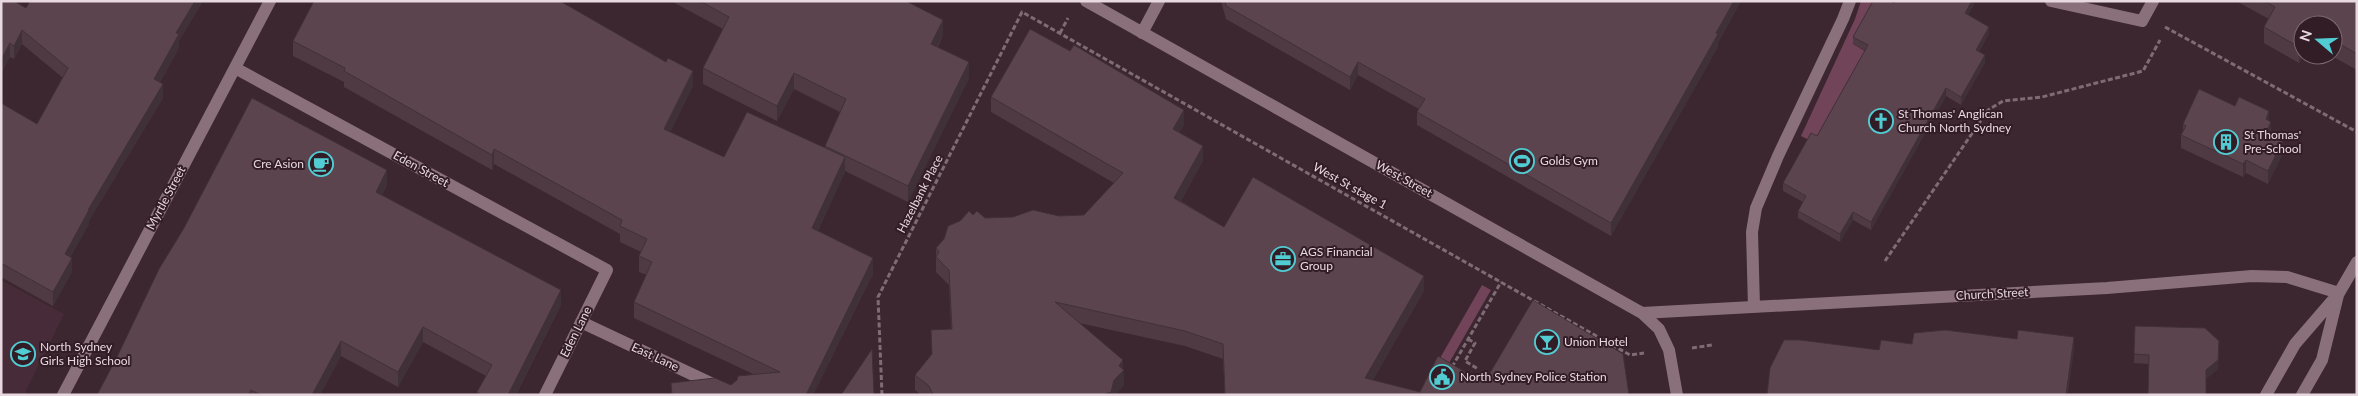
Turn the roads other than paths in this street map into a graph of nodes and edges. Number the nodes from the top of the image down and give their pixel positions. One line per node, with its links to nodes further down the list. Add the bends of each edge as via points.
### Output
1 (270, 1): 8 (street, Myrtle Street)
2 (1086, 1): 7 (street, West Street)
3 (1159, 1): 7 (street)
4 (1850, 1): 12 (street, via 1756,208 1752,232)
5 (2051, 1): 6 (street, via 2142,21)
6 (2153, 1)
7 (1142, 34): 13 (street, West Street)
8 (235, 68): 10 (street, Eden Street); 16 (street, Myrtle Street)
9 (2357, 262): 11 (street)
10 (607, 270): 14 (street, Eden Lane)
11 (2339, 292): 12 (street, Church Street, via 2287,277 2252,276 2107,288); 19 (street, via 2295,344); 20 (street, via 2322,360)
12 (1754, 307): 13 (street, Church Street)
13 (1642, 312): 18 (street, West Street, via 1659,329 1669,350)
14 (581, 322): 15 (street, East Lane); 17 (street, Eden Lane)
15 (730, 392)
16 (63, 395)
17 (545, 395)
18 (1677, 395)
19 (2266, 395)
20 (2302, 395)

